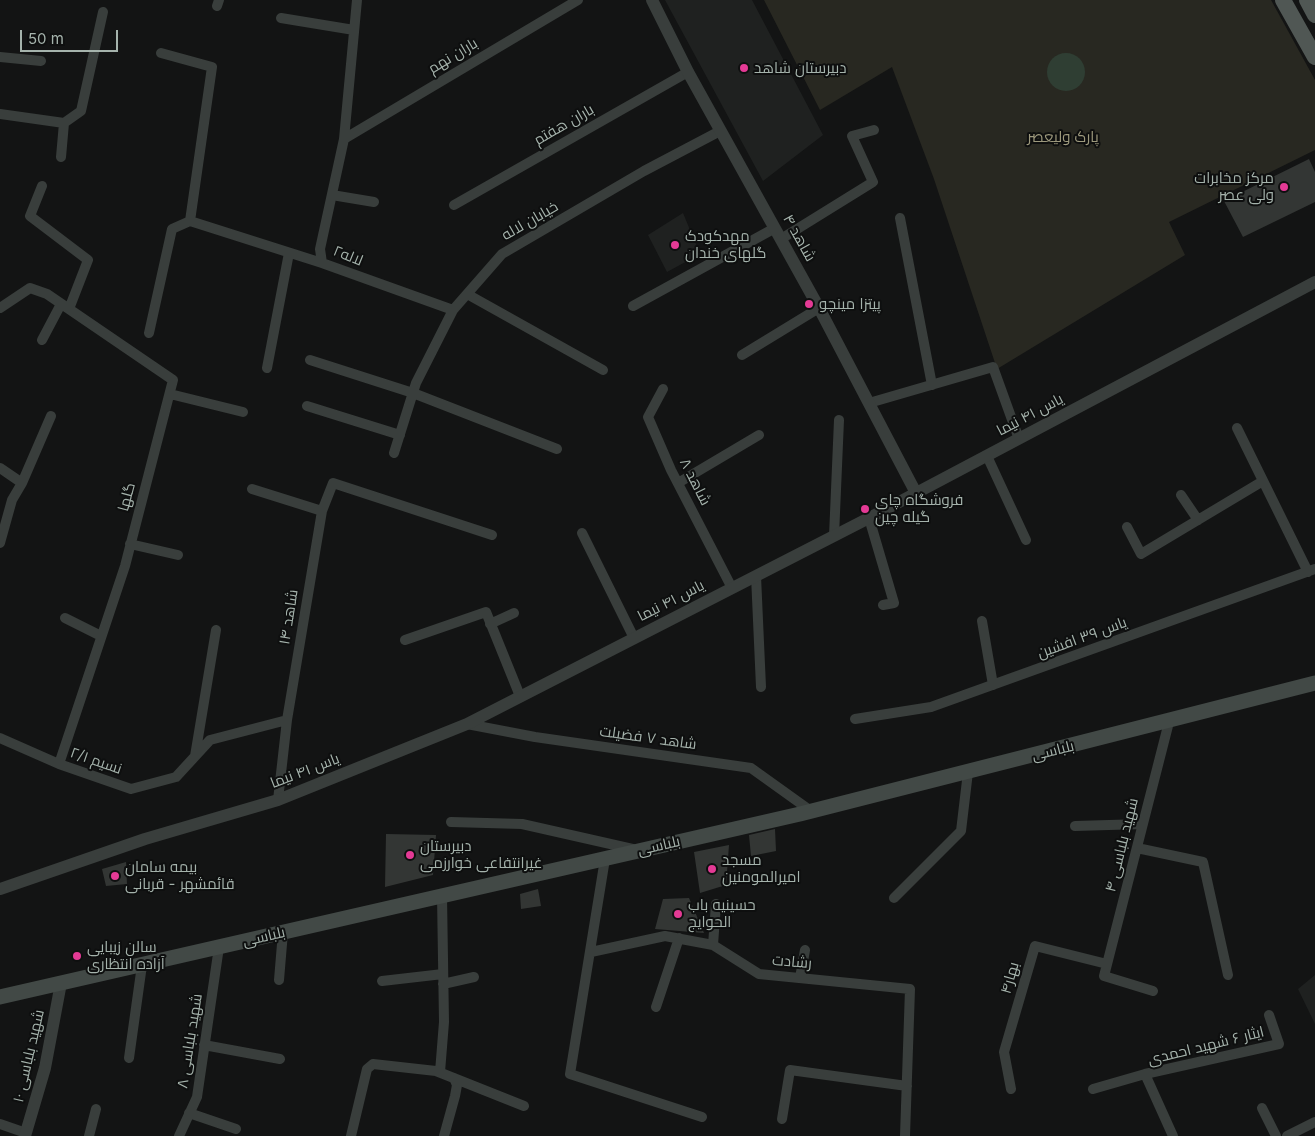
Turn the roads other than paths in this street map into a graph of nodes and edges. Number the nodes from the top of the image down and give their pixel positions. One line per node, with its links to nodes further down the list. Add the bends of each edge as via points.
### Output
1 (357, 0): 9 (street, لاله۲)
2 (578, 0): 19 (street, باران نهم)
3 (652, 0): 14 (street, شاهد ۴)
4 (1284, 0): 11 (main road)
5 (1307, 0): 7 (main road)
6 (103, 12): 16 (street, via 81,111)
7 (1315, 15)
8 (281, 18): 9 (street)
9 (354, 30): 19 (street, لاله۲)
10 (161, 53): 26 (street, via 212,67)
11 (1315, 56)
12 (0, 57): 13 (street)
13 (41, 61)
14 (688, 72): 18 (street, شاهد ۴); 24 (street, باران هفتم)
15 (0, 114): 16 (street)
16 (64, 123): 20 (street)
17 (874, 130): 27 (street, via 852,136 872,182)
18 (720, 131): 27 (street, شاهد ۴); 31 (street, خیابان لاله, via 644,171 502,254)
19 (344, 139): 22 (street, لاله۲)
20 (61, 157)
21 (42, 186): 33 (street, via 30,216 88,260)
22 (332, 195): 23 (street); 29 (street, لاله۲, via 320,249)
23 (374, 202)
24 (454, 204)
25 (900, 218): 43 (street)
26 (190, 222): 28 (street); 37 (street, via 172,229)
27 (778, 233): 32 (street); 35 (street, شاهد ۴)
28 (289, 253): 29 (street); 41 (street)
29 (322, 263): 36 (street, لاله۲)
30 (1315, 282): 55 (street, یاس ۴۱ نیما)
31 (467, 294): 36 (street, خیابان لاله); 42 (street)
32 (633, 306)
33 (65, 307): 34 (street, via 47,294 30,288); 38 (street); 46 (street, via 173,380)
34 (0, 308)
35 (819, 308): 39 (street); 47 (street, شاهد ۴)
36 (453, 310): 45 (street, خیابان لاله)
37 (149, 333)
38 (42, 340)
39 (742, 355)
40 (310, 360): 45 (street)
41 (266, 368)
42 (603, 370)
43 (932, 385): 47 (street); 55 (street, via 993,367)
44 (663, 388): 62 (street, شاهد ۸, via 648,417)
45 (413, 393): 53 (street, خیابان لاله); 56 (street)
46 (170, 394): 49 (street); 75 (street, گلها)
47 (869, 403): 64 (street, شاهد ۴)
48 (307, 406): 53 (street)
49 (243, 412)
50 (51, 416): 61 (street)
51 (839, 420): 72 (street)
52 (1237, 428): 60 (street)
53 (400, 435): 57 (street, خیابان لاله)
54 (759, 435): 62 (street)
55 (1019, 439): 58 (street, یاس ۴۱ نیما)
56 (557, 449)
57 (394, 453)
58 (987, 456): 64 (street, یاس ۴۱ نیما); 73 (street)
59 (0, 468): 61 (street)
60 (1263, 481): 68 (street); 77 (street)
61 (22, 483): 74 (street, via 12,500)
62 (678, 483): 79 (street, شاهد ۸)
63 (252, 489): 66 (street)
64 (916, 493): 67 (street, یاس ۴۱ نیما)
65 (1182, 495): 68 (street)
66 (322, 511): 71 (street, شاهد ۱۴, via 333,483); 94 (street, شاهد ۱۴)
67 (869, 518): 72 (street, یاس ۴۱ نیما); 80 (street, via 894,604)
68 (1198, 520): 69 (street, via 1141,554)
69 (1127, 527)
70 (582, 534): 87 (street)
71 (492, 535)
72 (834, 536): 78 (street, یاس ۴۱ نیما)
73 (1026, 540)
74 (0, 543)
75 (130, 544): 76 (street); 86 (street, گلها)
76 (178, 555)
77 (1311, 570): 90 (street, یاس ۳۹ افشین)
78 (756, 576): 79 (street, یاس ۴۱ نیما); 91 (street)
79 (732, 588): 87 (street, یاس ۴۱ نیما)
80 (883, 605)
81 (514, 613): 84 (street)
82 (65, 618): 86 (street)
83 (982, 621): 90 (street)
84 (490, 624): 88 (street, via 486,612); 92 (street)
85 (216, 630): 98 (street)
86 (101, 636): 99 (street, گلها)
87 (634, 638): 92 (street, یاس ۴۱ نیما)
88 (405, 640)
89 (1315, 683): 95 (main road, بلباسی)
90 (993, 685): 93 (street, یاس ۳۹ افشین, via 931,707)
91 (761, 687)
92 (520, 696): 96 (street, یاس ۴۱ نیما)
93 (855, 719)
94 (287, 720): 98 (street, نسیم ۲/۱, via 210,740); 101 (street, شاهد ۱۴)
95 (1169, 722): 100 (main road, بلباسی); 104 (street, شهید بلباسی ۴)
96 (467, 724): 101 (street, یاس ۴۱ نیما); 102 (street, شاهد ۷ فضیلت, via 534,737 751,768)
97 (0, 738): 99 (street, نسیم ۲/۱)
98 (195, 757): 99 (street, نسیم ۲/۱, via 176,778 131,789)
99 (59, 764)
100 (968, 772): 102 (main road, بلباسی); 113 (street, via 961,832)
101 (278, 800): 109 (street, یاس ۴۱ نیما, via 145,839)
102 (811, 811): 107 (main road, بلباسی)
103 (451, 822): 107 (street, via 522,824)
104 (1143, 824): 105 (street); 106 (street, شهید بلباسی ۴)
105 (1075, 826)
106 (1136, 848): 121 (street, شهید بلباسی ۴); 123 (street, via 1203,862)
107 (640, 850): 108 (main road, بلباسی)
108 (605, 859): 111 (main road, بلباسی); 120 (street)
109 (14, 885): 110 (street, یاس ۴۱ نیما); 112 (street)
110 (0, 889)
111 (442, 896): 115 (main road, بلباسی); 126 (street)
112 (0, 897)
113 (894, 898)
114 (716, 904): 117 (street)
115 (283, 932): 118 (main road, بلباسی); 127 (street)
116 (679, 938): 117 (street, رشادت); 120 (street, رشادت, via 665,936); 132 (street)
117 (713, 945): 125 (street, رشادت, via 759,974)
118 (219, 947): 122 (main road, بلباسی); 134 (street, شهید بلباسی ۸)
119 (805, 950): 125 (street)
120 (591, 952): 147 (street, via 570,1074)
121 (1107, 964): 130 (street, شهید بلباسی ۴, via 1104,976); 141 (street, بهار۴, via 1035,946 1004,1052)
122 (142, 965): 129 (main road, بلباسی); 135 (street)
123 (1228, 975)
124 (474, 977): 126 (street)
125 (800, 978): 140 (street, رشادت, via 910,989)
126 (443, 979): 128 (street); 137 (street)
127 (279, 980)
128 (382, 981)
129 (61, 983): 131 (main road, بلباسی); 152 (street, شهید بلباسی ١٠, via 45,1068)
130 (1153, 990)
131 (0, 997)
132 (656, 1007)
133 (1269, 1015): 138 (street, ایثار ۶ شهید احمدی, via 1278,1044)
134 (204, 1045): 136 (street); 146 (street, شهید بلباسی ۸, via 197,1097)
135 (129, 1058)
136 (280, 1059)
137 (440, 1072): 139 (street); 155 (street, via 373,1064 366,1068)
138 (1145, 1074): 142 (street); 158 (street, ایثار ۶ شهید احمدی)
139 (454, 1078): 143 (street); 156 (street, via 457,1085)
140 (907, 1086): 148 (street, via 790,1070); 157 (street)
141 (1011, 1089)
142 (1093, 1089)
143 (524, 1106)
144 (1262, 1108): 159 (street)
145 (96, 1109): 153 (street)
146 (189, 1113): 151 (street); 154 (street, شهید بلباسی ۸)
147 (702, 1117)
148 (782, 1119)
149 (1315, 1122): 160 (street)
150 (0, 1124): 152 (street)
151 (236, 1129)
152 (26, 1135)
153 (89, 1136)
154 (179, 1136)
155 (351, 1136)
156 (444, 1136)
157 (905, 1136)
158 (1173, 1136)
159 (1276, 1136)
160 (1287, 1136)

